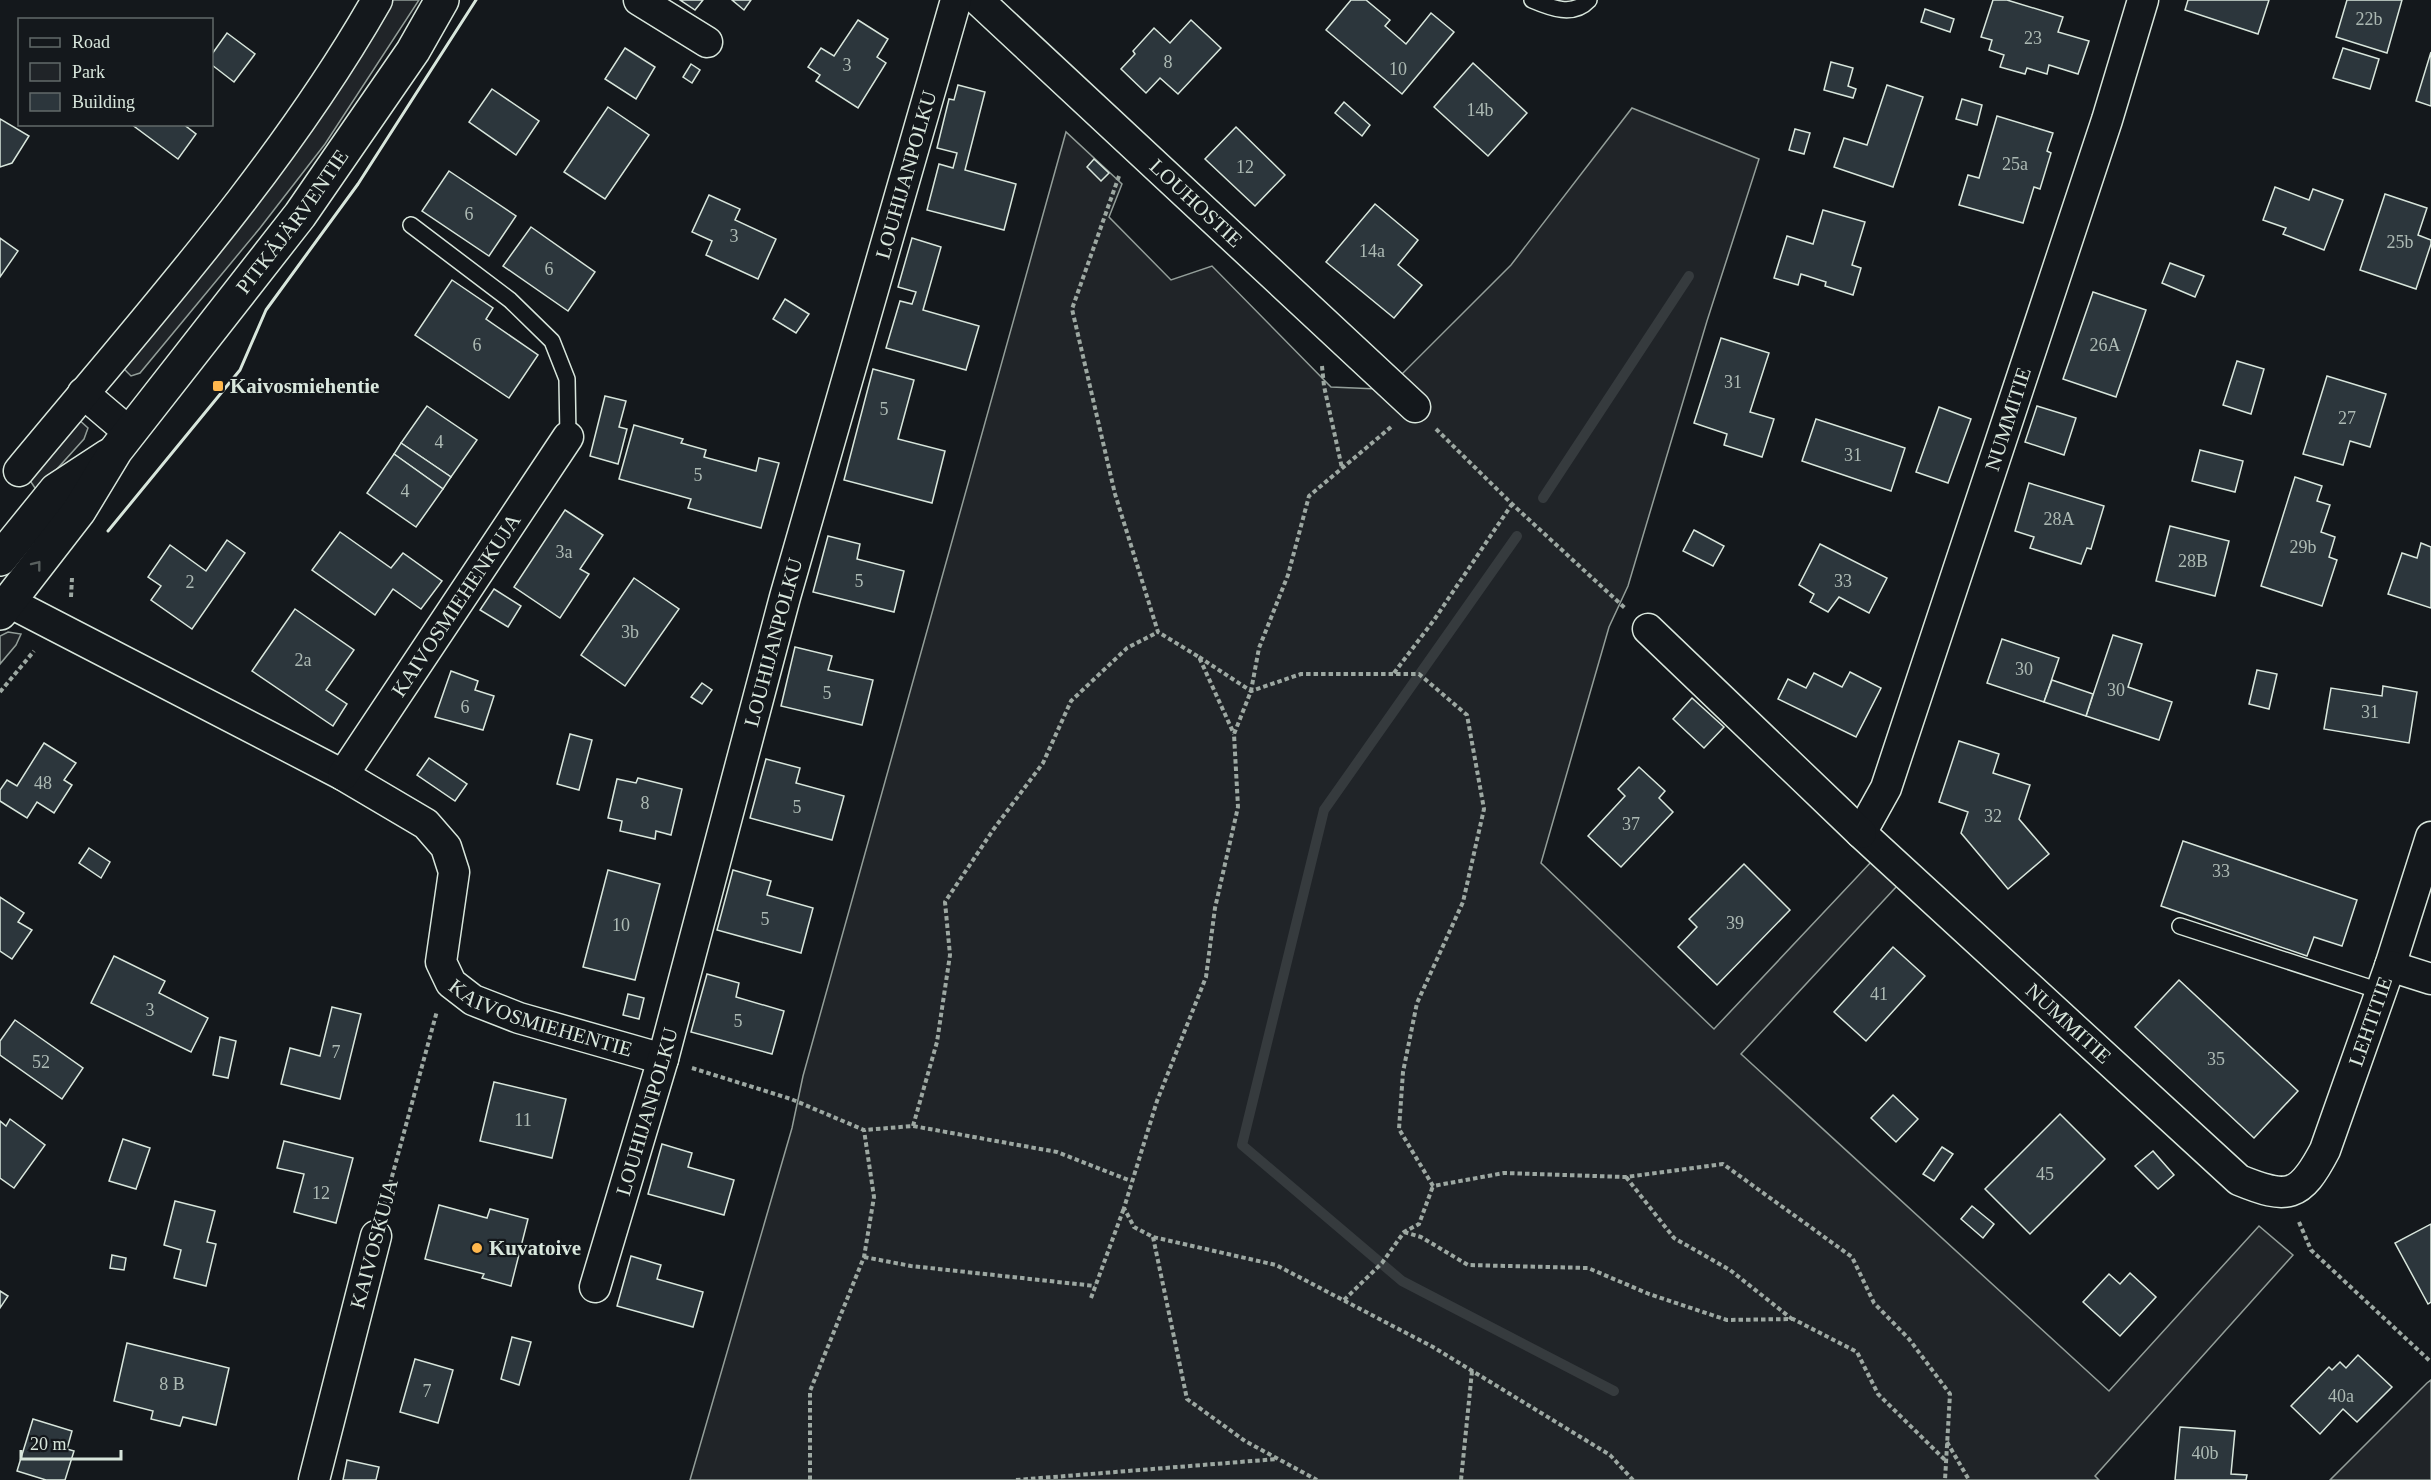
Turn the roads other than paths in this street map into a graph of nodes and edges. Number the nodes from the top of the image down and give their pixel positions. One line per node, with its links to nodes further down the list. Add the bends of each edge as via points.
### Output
1 (377, 0): 11 (street, via 259,179)
2 (442, 0): 14 (main road, PITKÄJÄRVENTIE, via 413,51 300,215)
3 (639, 0): 9 (street)
4 (956, 0): 25 (street, LOUHIJANPOLKU, via 785,597)
5 (978, 0): 12 (street, LOUHOSTIE)
6 (1532, 0): 7 (lane, via 1559,10 1582,7)
7 (1589, 0)
8 (2143, 0): 20 (street, NUMMITIE, via 1886,788)
9 (707, 42)
10 (411, 225): 13 (lane, via 510,300 552,341 567,378)
11 (83, 393): 14 (street); 15 (street)
12 (1415, 407)
13 (568, 437): 19 (street, KAIVOSMIEHENKUJA)
14 (123, 442): 16 (main road, PITKÄJÄRVENTIE, via 56,490); 17 (main road, PITKÄJÄRVENTIE, one-way to 14, via 79,511)
15 (19, 471)
16 (0, 559)
17 (4, 608): 19 (street, KAIVOSMIEHENTIE)
18 (1648, 630): 20 (street, NUMMITIE)
19 (343, 775): 25 (street, KAIVOSMIEHENTIE, via 426,824 446,847 454,872 441,962 451,982 473,1000 519,1018)
20 (1861, 833): 26 (street, NUMMITIE, via 2239,1180 2264,1191)
21 (2431, 837): 23 (street, LEHTITIE)
22 (2180, 926): 23 (lane)
23 (2385, 978): 24 (street); 26 (street, LEHTITIE, via 2325,1150 2310,1179)
24 (2431, 979)
25 (663, 1059): 28 (street, LOUHIJANPOLKU)
26 (2288, 1193)
27 (376, 1236): 29 (street, KAIVOSKUJA)
28 (595, 1287)
29 (314, 1480)

